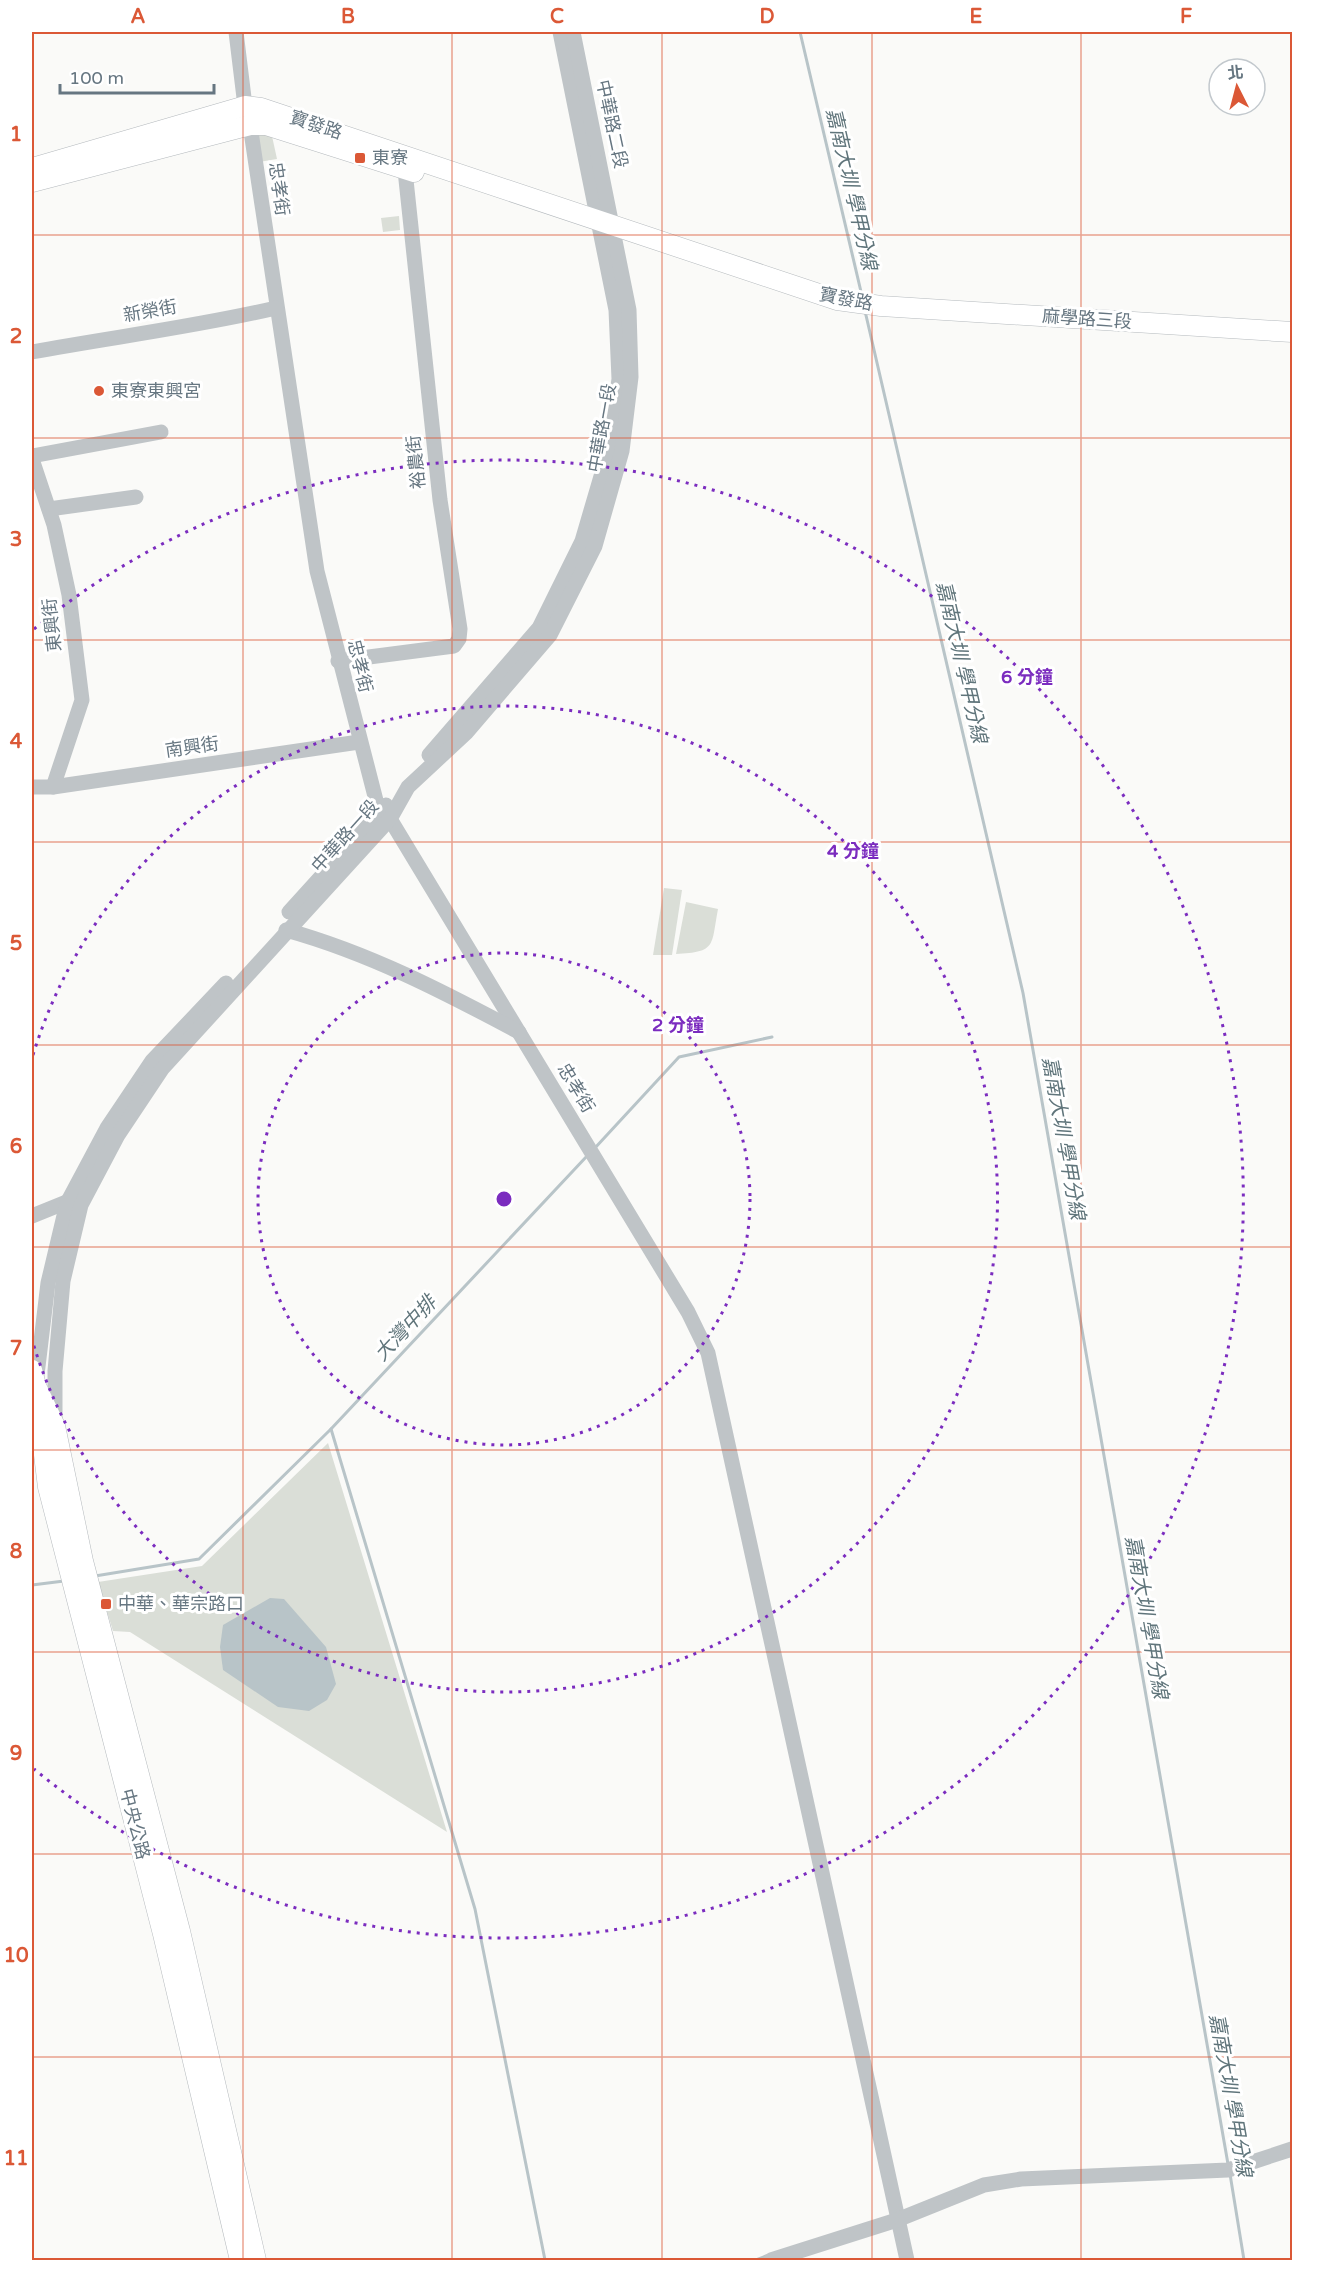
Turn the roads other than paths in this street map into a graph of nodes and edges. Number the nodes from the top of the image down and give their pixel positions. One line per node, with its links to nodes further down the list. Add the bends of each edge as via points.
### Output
1 (236, 32): 4 (street, 忠孝街)
2 (560, 32): 8 (street, 中華路二段)
3 (573, 32): 8 (street, 中華路二段)
4 (248, 116): 5 (main road, 寶發路, via 261,108 305,121); 6 (main road, 寶發路); 7 (main road, 寶發路); 10 (street, 忠孝街)
5 (404, 162): 8 (main road, 寶發路); 17 (street, 裕農街, via 459,639 454,646)
6 (32, 168)
7 (32, 182)
8 (608, 229): 9 (main road, 寶發路, via 837,300); 21 (street, 中華路一段, via 619,379 609,449 582,541 539,628)
9 (881, 306): 11 (main road, 麻學路三段)
10 (276, 308): 12 (street, 新榮街); 17 (street, 忠孝街, via 317,571)
11 (1293, 332)
12 (32, 352)
13 (161, 432): 14 (street)
14 (32, 458): 16 (street, 東興街)
15 (136, 497): 16 (street)
16 (49, 509): 20 (street, 東興街, via 71,603 81,700)
17 (339, 661): 18 (street, 忠孝街)
18 (359, 742): 20 (street, 南興街); 21 (street, 忠孝街)
19 (32, 787): 20 (street, 南興街)
20 (53, 787)
21 (384, 816): 22 (street, 中華路一段); 23 (street, 忠孝街); 25 (street, 中華路一段, via 152,1061 107,1128)
22 (286, 930): 23 (street, via 359,954); 24 (street, 中華路一段, via 162,1069)
23 (519, 1032): 30 (street, 忠孝街, via 688,1312 708,1353)
24 (86, 1192): 25 (street); 28 (street, 中華路一段, via 63,1281 55,1371)
25 (67, 1203): 26 (street); 27 (street, 中華路一段, via 48,1282)
26 (32, 1216)
27 (34, 1378): 28 (main road, 中央公路); 31 (main road, 中央公路, via 48,1487 163,1934)
28 (55, 1426): 32 (main road, 中央公路, via 83,1561 180,1931)
29 (1293, 2149): 30 (street, via 1247,2166 1210,2172 1022,2179 984,2185)
30 (897, 2220): 33 (street); 34 (street, 忠孝街)
31 (240, 2260)
32 (256, 2260)
33 (771, 2260)
34 (907, 2260)

